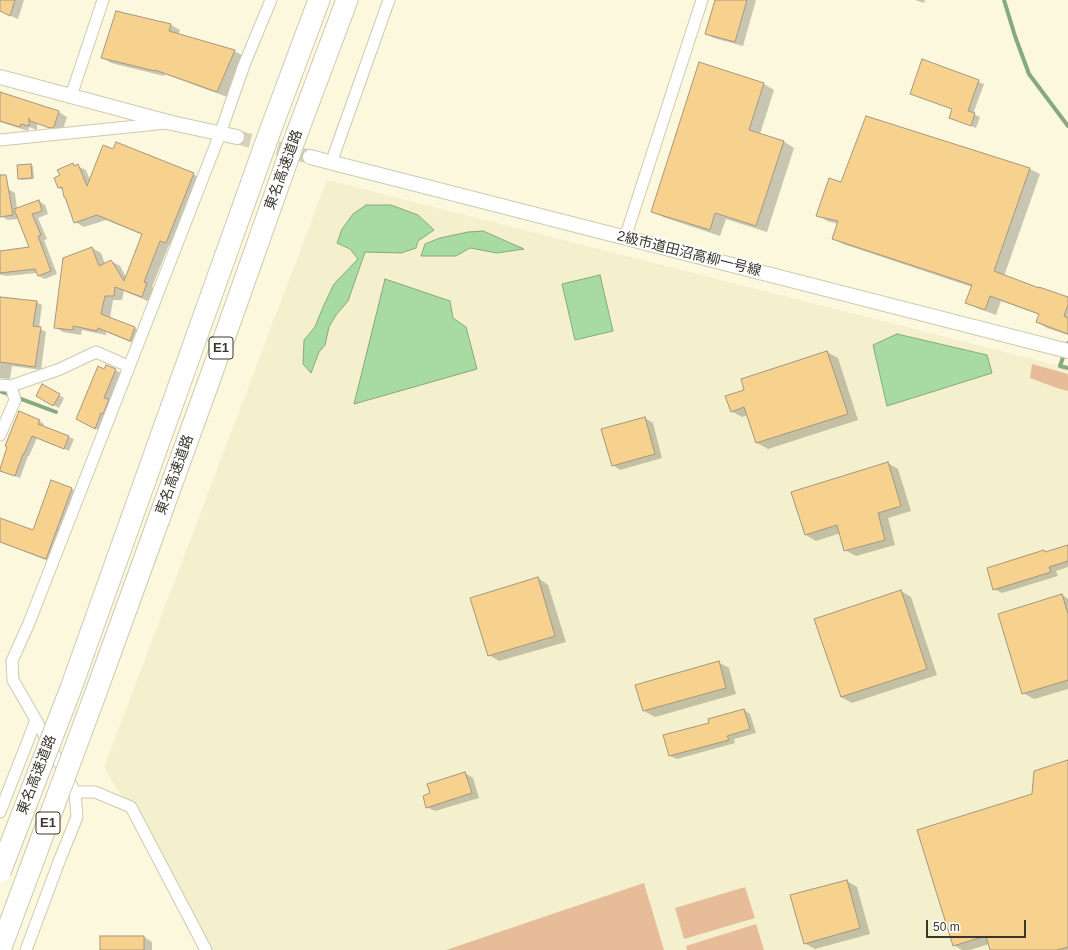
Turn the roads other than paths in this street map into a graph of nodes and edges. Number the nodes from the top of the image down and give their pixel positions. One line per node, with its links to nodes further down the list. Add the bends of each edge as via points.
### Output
1 (103, 0): 8 (street)
2 (271, 0): 10 (street, via 244,65)
3 (319, 0): 24 (highway, 東名高速道路 / E1, bridge, via 71,688)
4 (347, 0): 25 (highway, 東名高速道路 / E1, bridge)
5 (389, 0): 14 (street)
6 (702, 0): 15 (street)
7 (0, 77): 8 (street)
8 (71, 96): 9 (street)
9 (172, 123): 10 (street); 12 (street)
10 (220, 134): 11 (street); 17 (street)
11 (237, 137)
12 (0, 140)
13 (310, 157): 14 (street, 2級市道田沼高柳一号線)
14 (331, 163): 15 (street, 2級市道田沼高柳一号線)
15 (625, 238): 16 (street, 2級市道田沼高柳一号線)
16 (1068, 351)
17 (128, 366): 18 (street, via 96,352 60,369); 20 (street, via 12,661 13,680)
18 (5, 385): 19 (street, via 14,400)
19 (0, 435)
20 (36, 720): 21 (street); 22 (street)
21 (75, 792): 26 (street, via 78,817); 27 (street, via 95,792 131,807)
22 (3, 796): 23 (street)
23 (0, 812)
24 (0, 872)
25 (0, 950)
26 (26, 950)
27 (206, 950)

